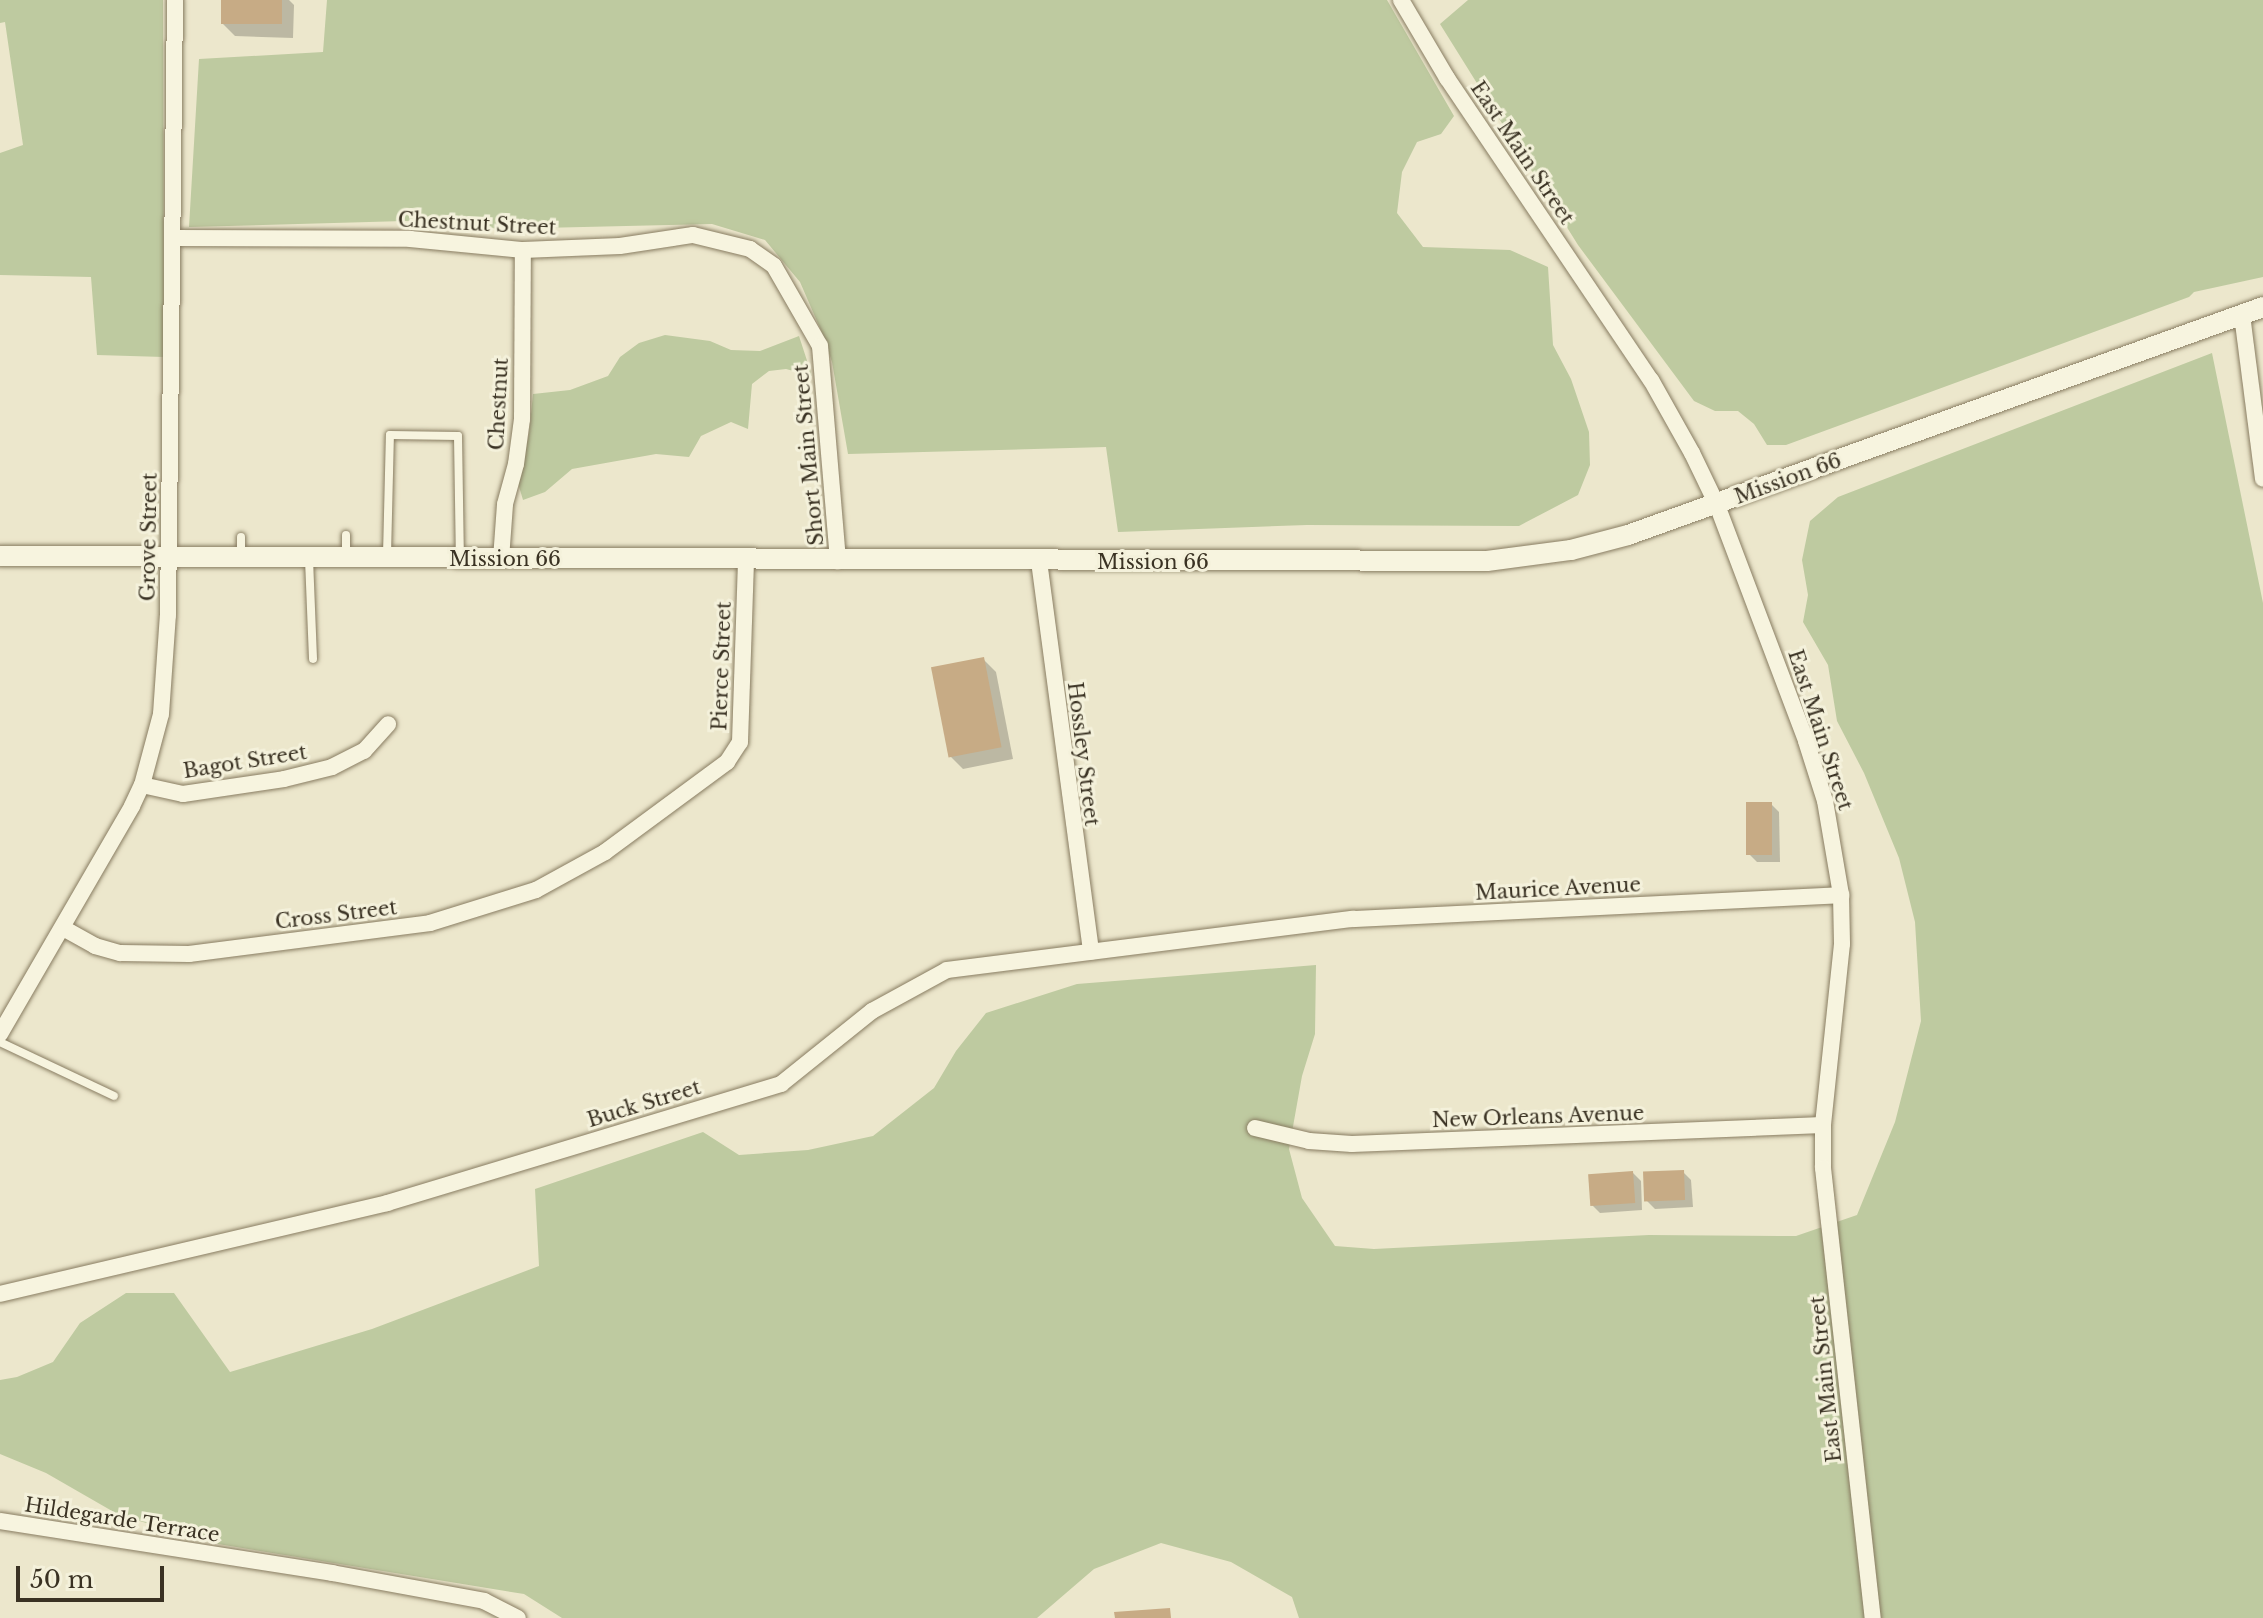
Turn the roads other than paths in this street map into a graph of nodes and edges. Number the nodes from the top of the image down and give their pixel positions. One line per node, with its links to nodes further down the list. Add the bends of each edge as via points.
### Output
1 (175, 0): 3 (street, Grove Street)
2 (1401, 0): 9 (street, East Main Street, via 1447,78 1651,380)
3 (174, 238): 4 (street, Chestnut Street, via 410,239); 13 (street, Grove Street)
4 (523, 250): 7 (street, Chestnut Street, via 620,246 693,235 750,249 774,266); 19 (street, Chestnut, via 522,419 505,504)
5 (2263, 307): 6 (street, Mission 66)
6 (2242, 315): 8 (street); 9 (street, Mission 66)
7 (820, 346): 21 (street, Short Main Street)
8 (2263, 479)
9 (1717, 505): 22 (street, Mission 66, via 1571,550 1487,561); 27 (street, East Main Street, via 1806,741 1825,801)
10 (346, 535): 16 (lane)
11 (241, 537): 14 (lane)
12 (0, 556): 13 (street, Mission 66)
13 (168, 558): 14 (street, Mission 66); 25 (street, Grove Street, via 161,714)
14 (241, 558): 15 (street, Mission 66)
15 (309, 558): 16 (street, Mission 66); 23 (lane)
16 (346, 559): 17 (street, Mission 66)
17 (387, 559): 18 (street, Mission 66); 18 (lane, via 390,435 458,436)
18 (460, 559): 19 (street, Mission 66)
19 (501, 559): 20 (street, Mission 66)
20 (746, 560): 21 (street, Mission 66); 26 (street, Pierce Street, via 740,742 727,762)
21 (838, 561): 22 (street, Mission 66)
22 (1039, 561): 30 (street, Hossley Street)
23 (313, 659)
24 (388, 724): 25 (street, Bagot Street, via 364,751 332,767 183,794)
25 (142, 785): 29 (street, Grove Street)
26 (605, 852): 29 (street, Cross Street, via 536,890 430,923 189,954 120,953)
27 (1841, 895): 28 (street, Maurice Avenue); 34 (street, East Main Street, via 1838,1001)
28 (1277, 927): 30 (street, Buck Street)
29 (63, 928): 31 (street, Grove Street)
30 (1091, 952): 36 (street, Buck Street, via 947,970 872,1011 781,1084 387,1203)
31 (0, 1034)
32 (0, 1042): 33 (lane)
33 (114, 1096)
34 (1823, 1125): 35 (street, New Orleans Avenue, via 1352,1144 1309,1141); 39 (street, East Main Street, via 1823,1168)
35 (1255, 1128)
36 (0, 1294)
37 (0, 1521): 38 (street, Hildegarde Terrace, via 484,1601)
38 (518, 1618)
39 (1873, 1618)

